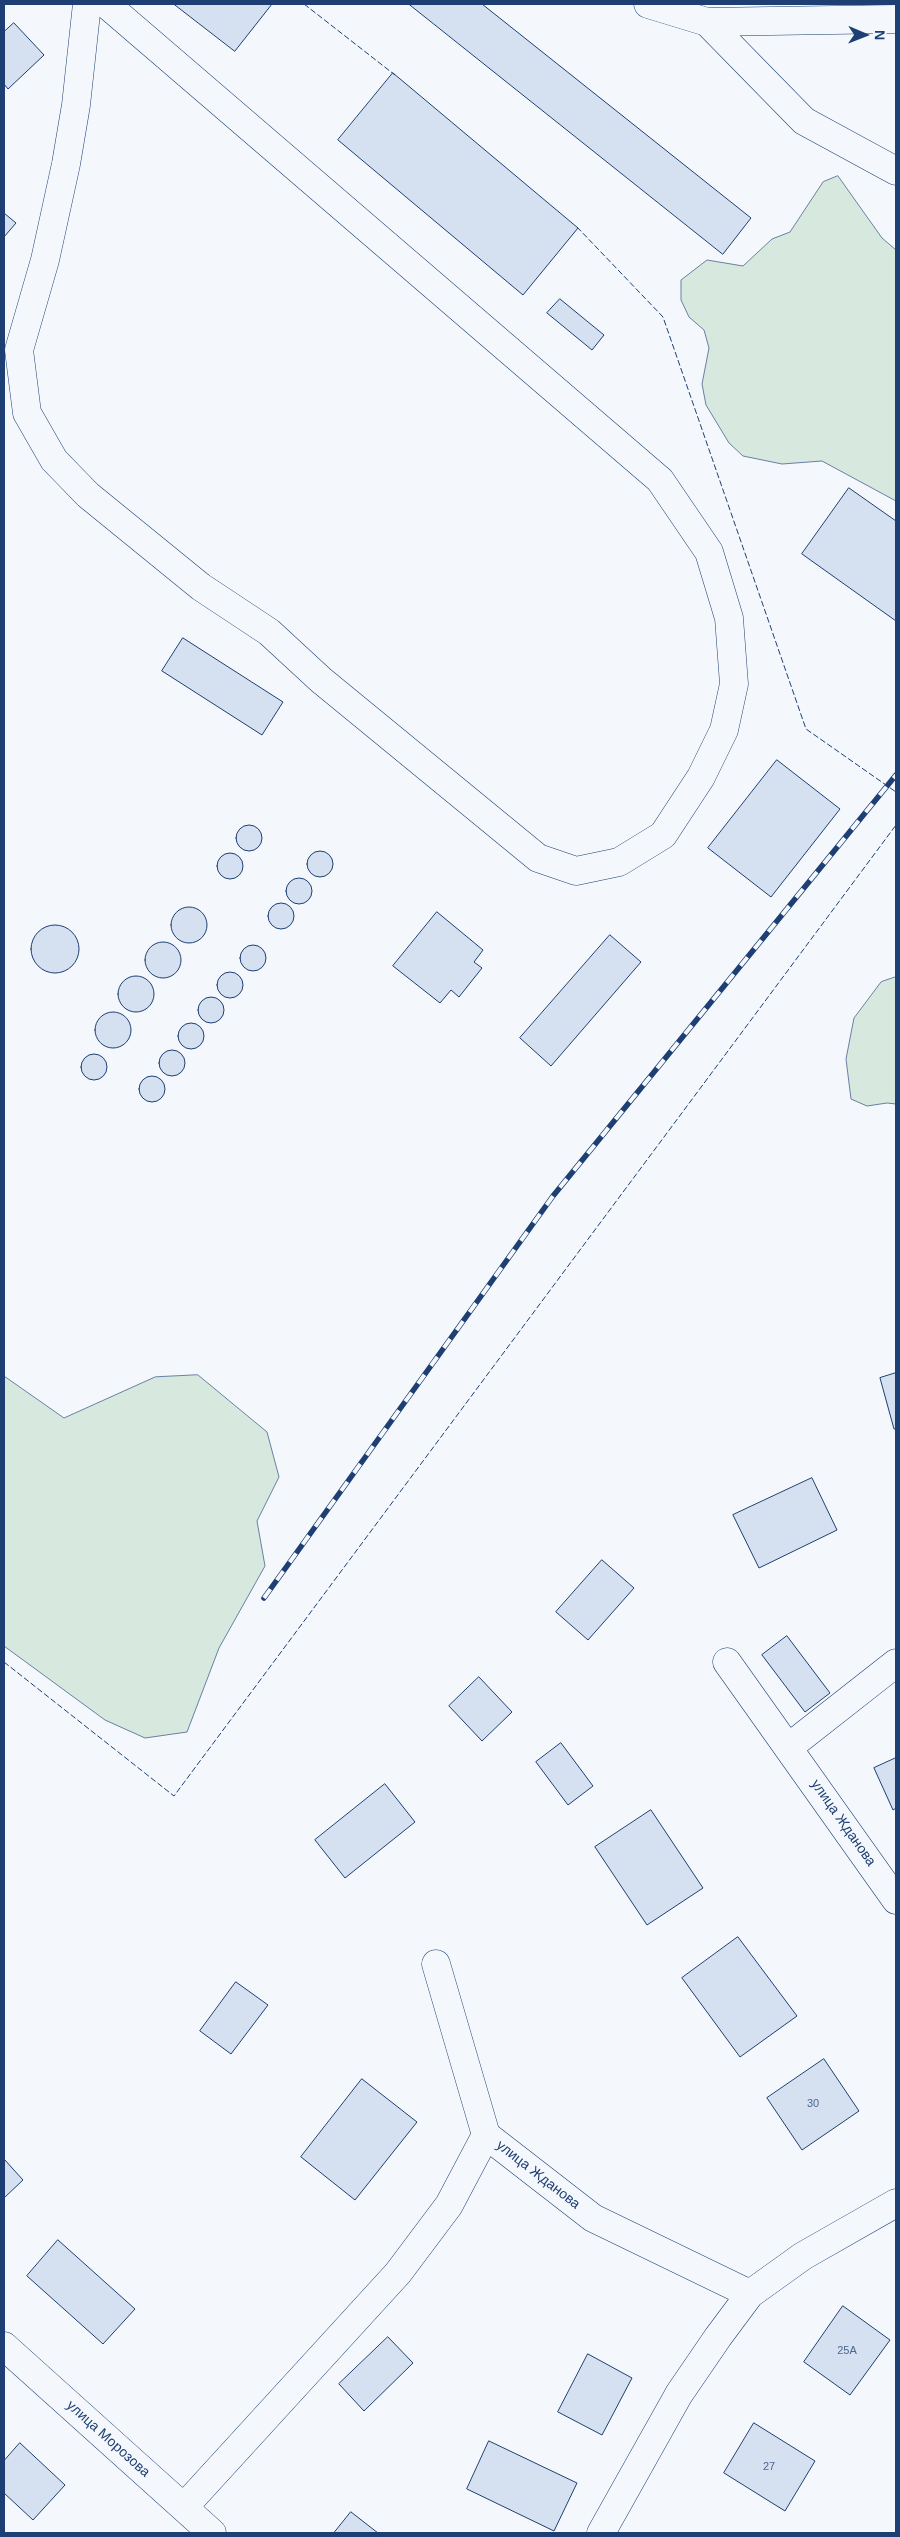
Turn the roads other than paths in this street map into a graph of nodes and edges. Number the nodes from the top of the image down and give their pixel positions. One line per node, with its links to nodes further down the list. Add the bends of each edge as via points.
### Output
1 (87, 4): 7 (street, via 76,105 46,260)
2 (106, 4): 7 (street, via 660,480 709,552 729,618 734,684 724,730 701,776 663,835 619,862 576,871 538,858 320,680 269,632 201,587 88,495 54,460 27,412)
3 (648, 4): 5 (street)
4 (896, 19): 5 (street)
5 (707, 22): 6 (street, via 804,121)
6 (896, 171)
7 (11, 345)
8 (727, 1662): 10 (street, улица Жданова)
9 (896, 1663): 10 (street)
10 (789, 1747): 11 (street, улица Жданова)
11 (896, 1900)
12 (436, 1964): 13 (street, улица Жданова)
13 (486, 2135): 15 (street, улица Жданова, via 594,2218); 17 (street, via 450,2205 398,2273)
14 (896, 2204): 15 (street, via 803,2256)
15 (750, 2294): 19 (street, via 678,2394)
16 (4, 2346): 17 (street, улица Морозова)
17 (184, 2507): 18 (street, улица Морозова)
18 (212, 2533)
19 (601, 2533)

